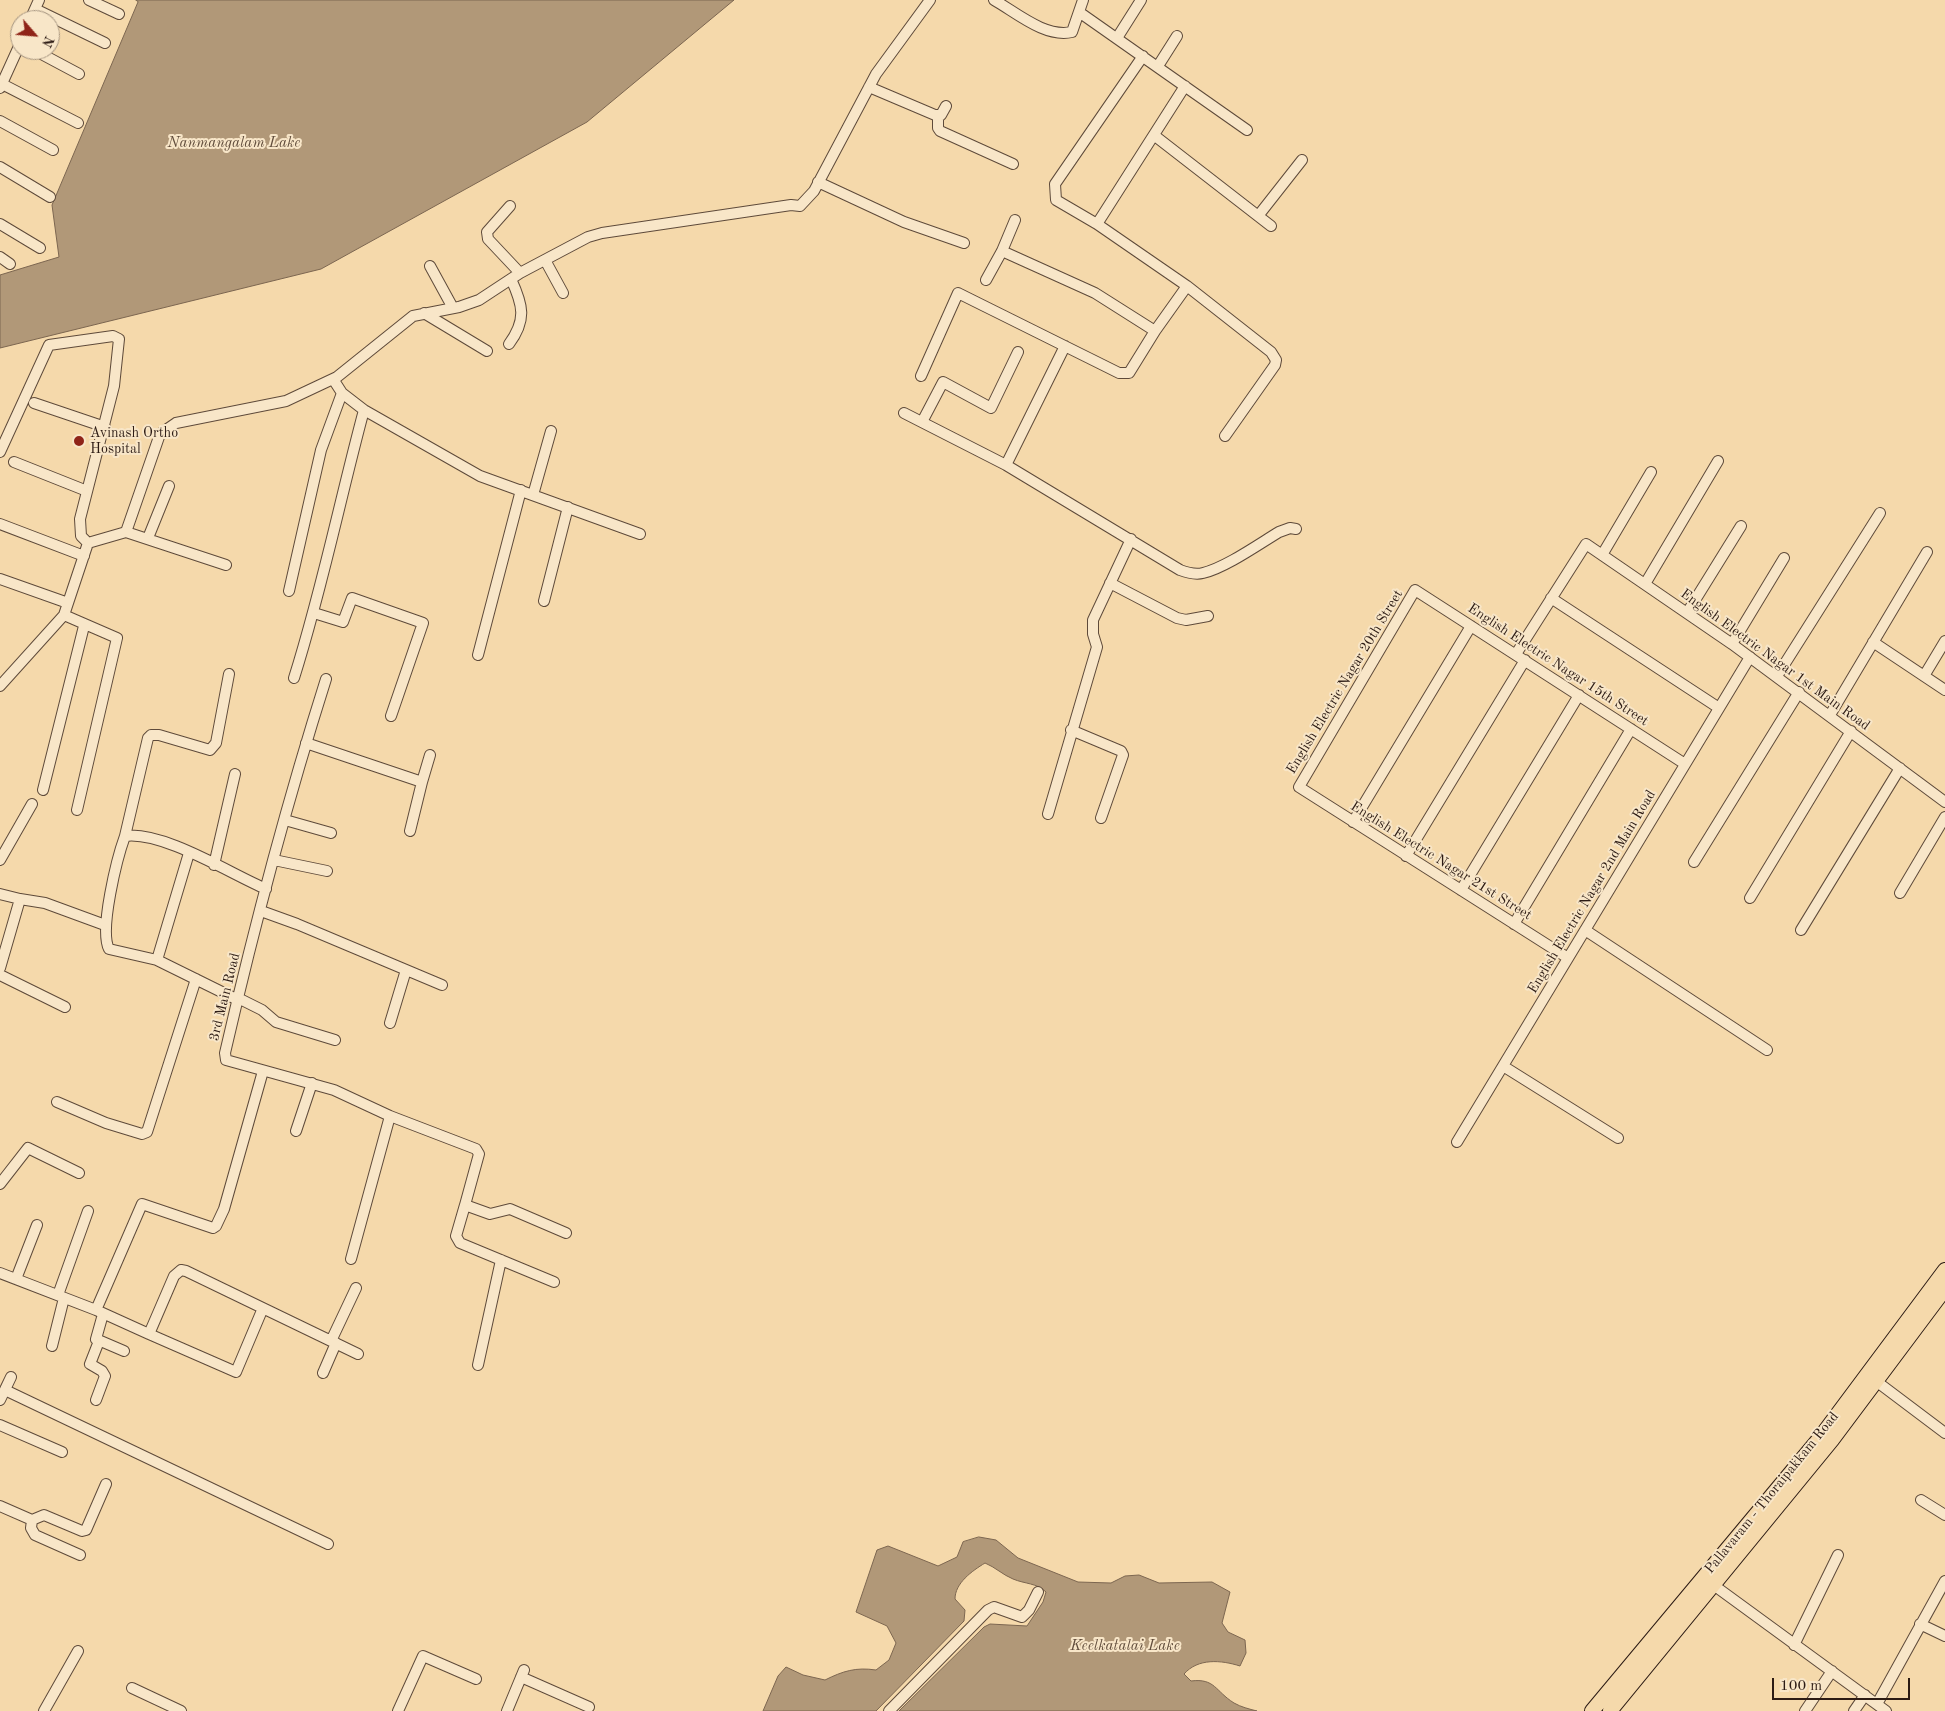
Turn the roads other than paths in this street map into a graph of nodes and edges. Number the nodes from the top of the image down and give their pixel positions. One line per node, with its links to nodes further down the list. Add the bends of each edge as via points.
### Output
1 (89, 0): 8 (street)
2 (930, 0): 19 (street)
3 (994, 0): 7 (street, via 1044,29 1061,35 1072,32)
4 (1083, 0): 7 (street)
5 (1141, 0): 10 (street)
6 (37, 4): 11 (street)
7 (1080, 12): 10 (street)
8 (119, 14)
9 (1176, 36): 15 (street)
10 (1117, 38): 12 (street)
11 (105, 43)
12 (1143, 56): 15 (street); 36 (street, via 1055,184 1056,200)
13 (13, 60): 18 (street)
14 (53, 60): 16 (street)
15 (1158, 66): 17 (street)
16 (79, 74)
17 (1185, 86): 24 (street); 25 (street)
18 (1, 87): 23 (street)
19 (869, 87): 21 (street); 30 (street)
20 (946, 106): 21 (street)
21 (938, 115): 28 (street, via 940,131)
22 (0, 121): 26 (street)
23 (78, 123)
24 (1247, 130)
25 (1155, 136): 33 (street); 36 (street)
26 (53, 150)
27 (1302, 160): 33 (street)
28 (1013, 164)
29 (0, 167): 31 (street)
30 (818, 182): 38 (street, via 904,222); 42 (street, via 800,206 602,233)
31 (50, 197)
32 (510, 206): 45 (street, via 487,232 488,239)
33 (1258, 216): 37 (street)
34 (1015, 220): 40 (street)
35 (0, 224): 39 (street)
36 (1097, 224): 48 (street)
37 (1271, 226)
38 (964, 243)
39 (40, 248)
40 (1002, 250): 47 (street); 52 (street, via 1095,293)
41 (0, 258): 43 (street)
42 (545, 260): 45 (street); 49 (street)
43 (10, 264)
44 (430, 266): 50 (street)
45 (520, 273): 46 (street)
46 (511, 279): 50 (street, via 479,300); 53 (street, via 520,298 522,312 518,331)
47 (986, 280)
48 (1187, 286): 52 (street); 66 (street, via 1271,352 1276,360)
49 (563, 293)
50 (454, 308): 51 (street)
51 (424, 313): 55 (street); 58 (street, via 414,316)
52 (1155, 330): 54 (street, via 1129,374 1119,373)
53 (508, 344)
54 (1065, 346): 57 (street, via 958,293); 70 (street)
55 (487, 351)
56 (1018, 352): 63 (street, via 991,408 943,382)
57 (921, 376)
58 (333, 379): 59 (street); 81 (street, via 286,401 176,424 160,434)
59 (342, 393): 61 (street); 95 (street, via 321,450)
60 (34, 403): 64 (street)
61 (364, 410): 73 (street, via 465,468); 99 (street)
62 (904, 413): 63 (street)
63 (922, 422): 70 (street)
64 (105, 427): 67 (street, via 119,339 113,336 49,345); 74 (street)
65 (551, 431): 75 (street)
66 (1224, 436)
67 (0, 452)
68 (1718, 461): 93 (street)
69 (14, 462): 74 (street)
70 (1006, 465): 84 (street)
71 (1651, 472): 87 (street)
72 (169, 486): 83 (street)
73 (520, 490): 75 (street); 108 (street)
74 (87, 491): 85 (street, via 79,530)
75 (534, 495): 76 (street)
76 (568, 507): 82 (street); 97 (street)
77 (1880, 512): 112 (street)
78 (0, 524): 88 (street)
79 (1741, 526): 100 (street)
80 (1296, 529): 84 (street, via 1279,532 1203,573 1191,574)
81 (126, 532): 83 (street); 85 (street)
82 (640, 534)
83 (148, 538): 90 (street)
84 (1131, 539): 92 (street)
85 (88, 543): 88 (street)
86 (1927, 552): 106 (street)
87 (1602, 555): 93 (street, English Electric Nagar 1st Main Road); 96 (street, English Electric Nagar 1st Main Road, via 1586,544)
88 (84, 556): 98 (street)
89 (1784, 558): 107 (street)
90 (226, 565)
91 (0, 579): 98 (street)
92 (1110, 583): 102 (street, via 1177,618 1186,620); 124 (street, via 1092,626 1097,647)
93 (1645, 584): 100 (street, English Electric Nagar 1st Main Road)
94 (1415, 590): 104 (street, English Electric Nagar 15th Street); 132 (street, English Electric Nagar 20th Street)
95 (289, 591)
96 (1551, 598): 109 (street); 120 (street)
97 (544, 600)
98 (68, 603): 101 (street)
99 (314, 613): 114 (street); 122 (street, via 343,622 352,598 423,623)
100 (1687, 613): 107 (street, English Electric Nagar 1st Main Road)
101 (64, 616): 103 (street); 116 (street)
102 (1208, 616)
103 (84, 626): 133 (street); 136 (street, via 114,635 117,641)
104 (1471, 626): 109 (street, English Electric Nagar 15th Street); 141 (street)
105 (1945, 640): 113 (street)
106 (1873, 642): 113 (street); 121 (street)
107 (1732, 644): 110 (street, English Electric Nagar 1st Main Road)
108 (478, 655)
109 (1521, 657): 119 (street, English Electric Nagar 15th Street); 146 (street)
110 (1750, 657): 112 (street, English Electric Nagar 1st Main Road); 120 (street, English Electric Nagar 2nd Main Road)
111 (229, 674): 144 (street, via 216,743 210,750 159,735 151,734 148,738)
112 (1777, 676): 118 (street, English Electric Nagar 1st Main Road)
113 (1924, 676): 117 (street)
114 (294, 678)
115 (326, 679): 126 (street, 3rd Main Road)
116 (0, 686)
117 (1945, 690)
118 (1799, 692): 121 (street, English Electric Nagar 1st Main Road); 149 (street)
119 (1579, 695): 123 (street, English Electric Nagar 15th Street); 153 (street)
120 (1719, 708): 128 (street, English Electric Nagar 2nd Main Road)
121 (1830, 715): 125 (street, English Electric Nagar 1st Main Road)
122 (391, 716)
123 (1631, 728): 128 (street, English Electric Nagar 15th Street); 159 (street)
124 (1071, 730): 137 (street); 139 (street, via 1121,751 1123,755)
125 (1851, 731): 129 (street, English Electric Nagar 1st Main Road); 156 (street)
126 (306, 742): 131 (street); 140 (street, 3rd Main Road)
127 (430, 755): 131 (street)
128 (1685, 764): 161 (street, English Electric Nagar 2nd Main Road)
129 (1900, 768): 134 (street, English Electric Nagar 1st Main Road); 162 (street)
130 (235, 774): 150 (street)
131 (422, 782): 142 (street)
132 (1299, 787): 141 (street, English Electric Nagar 21st Street)
133 (43, 790)
134 (1945, 802)
135 (32, 804): 147 (street)
136 (77, 810)
137 (1048, 814)
138 (1945, 817): 154 (street)
139 (1101, 818)
140 (285, 820): 143 (street); 148 (street, 3rd Main Road)
141 (1353, 822): 146 (street, English Electric Nagar 21st Street)
142 (410, 831)
143 (331, 833)
144 (125, 836): 145 (street, via 150,837); 160 (street, via 115,868)
145 (189, 853): 150 (street); 164 (street)
146 (1406, 856): 153 (street, English Electric Nagar 21st Street)
147 (0, 860)
148 (274, 860): 151 (street); 152 (street, 3rd Main Road)
149 (1694, 862)
150 (214, 865): 152 (street)
151 (327, 871)
152 (266, 889): 158 (street, 3rd Main Road)
153 (1461, 890): 159 (street, English Electric Nagar 21st Street)
154 (1900, 893)
155 (0, 894): 157 (street)
156 (1750, 898)
157 (20, 900): 160 (street, via 44,903); 165 (street)
158 (261, 911): 166 (street); 170 (street, 3rd Main Road)
159 (1514, 924): 163 (street, English Electric Nagar 21st Street)
160 (106, 925): 164 (street, via 105,942 109,949)
161 (1585, 930): 163 (street, English Electric Nagar 2nd Main Road); 174 (street)
162 (1800, 930)
163 (1568, 958): 175 (street, English Electric Nagar 2nd Main Road)
164 (157, 960): 168 (street)
165 (0, 968)
166 (406, 970): 169 (street); 172 (street)
167 (0, 976): 171 (street)
168 (196, 979): 170 (street); 178 (street, via 147,1132 142,1134)
169 (442, 985)
170 (238, 999): 173 (street, via 262,1010 276,1022); 176 (street, 3rd Main Road, via 226,1060)
171 (65, 1007)
172 (390, 1023)
173 (335, 1040)
174 (1766, 1050)
175 (1503, 1066): 181 (street); 182 (street, English Electric Nagar 2nd Main Road)
176 (263, 1071): 177 (street, 3rd Main Road); 199 (street, via 224,1209 216,1226 212,1228 142,1204)
177 (312, 1083): 179 (street, 3rd Main Road); 180 (street)
178 (57, 1102)
179 (390, 1116): 185 (street, 3rd Main Road, via 476,1149 479,1154); 189 (street)
180 (296, 1131)
181 (1618, 1138)
182 (1457, 1142)
183 (79, 1173): 184 (street, via 28,1148)
184 (0, 1184)
185 (465, 1205): 188 (street, via 490,1214 510,1209); 190 (street, via 457,1240)
186 (88, 1211): 197 (street)
187 (37, 1225): 193 (street)
188 (566, 1233)
189 (351, 1259)
190 (501, 1260): 194 (street); 206 (street)
191 (1945, 1270): 224 (main road, Pallavaram - Thoraipakkam Road)
192 (0, 1273): 193 (street)
193 (16, 1279): 197 (street)
194 (554, 1282)
195 (356, 1288): 202 (street)
196 (1945, 1289): 209 (main road, Pallavaram - Thoraipakkam Road)
197 (61, 1297): 199 (street); 203 (street)
198 (263, 1308): 200 (street, via 181,1270 174,1276); 200 (street, via 236,1372); 202 (street)
199 (100, 1312): 200 (street); 201 (street, via 95,1337)
200 (149, 1334)
201 (99, 1340): 204 (street); 212 (street, via 90,1364 105,1376)
202 (333, 1342): 205 (street); 207 (street)
203 (52, 1346)
204 (124, 1351)
205 (358, 1354)
206 (478, 1365)
207 (323, 1373)
208 (11, 1377): 210 (street)
209 (1876, 1381): 214 (street); 224 (main road, Pallavaram - Thoraipakkam Road, via 1832,1440)
210 (5, 1390): 211 (street); 221 (street)
211 (0, 1400)
212 (96, 1400)
213 (0, 1425): 215 (street)
214 (1945, 1433)
215 (62, 1452)
216 (106, 1484): 220 (street, via 86,1530 44,1515)
217 (1921, 1500): 219 (street)
218 (0, 1506): 220 (street)
219 (1945, 1516)
220 (32, 1520): 222 (street, via 31,1528 35,1535)
221 (328, 1544)
222 (80, 1555)
223 (1838, 1555): 229 (street)
224 (1708, 1581): 229 (street); 242 (main road, Pallavaram - Thoraipakkam Road); 243 (main road, Pallavaram - Thoraipakkam Road)
225 (1945, 1581): 227 (street)
226 (1038, 1592): 241 (street, via 1022,1617 994,1607 988,1610)
227 (1920, 1624): 228 (street); 235 (street)
228 (1945, 1636)
229 (1794, 1645): 231 (street)
230 (78, 1651): 237 (street)
231 (1832, 1671): 234 (street); 244 (street)
232 (476, 1679): 239 (street, via 423,1656)
233 (132, 1688): 238 (street)
234 (1865, 1695): 235 (street); 245 (street)
235 (1877, 1704): 246 (street)
236 (589, 1707): 240 (street, via 523,1674)
237 (44, 1711)
238 (181, 1711)
239 (398, 1711)
240 (507, 1711)
241 (889, 1711)
242 (1592, 1711)
243 (1610, 1711)
244 (1805, 1711)
245 (1854, 1711)
246 (1886, 1711)

